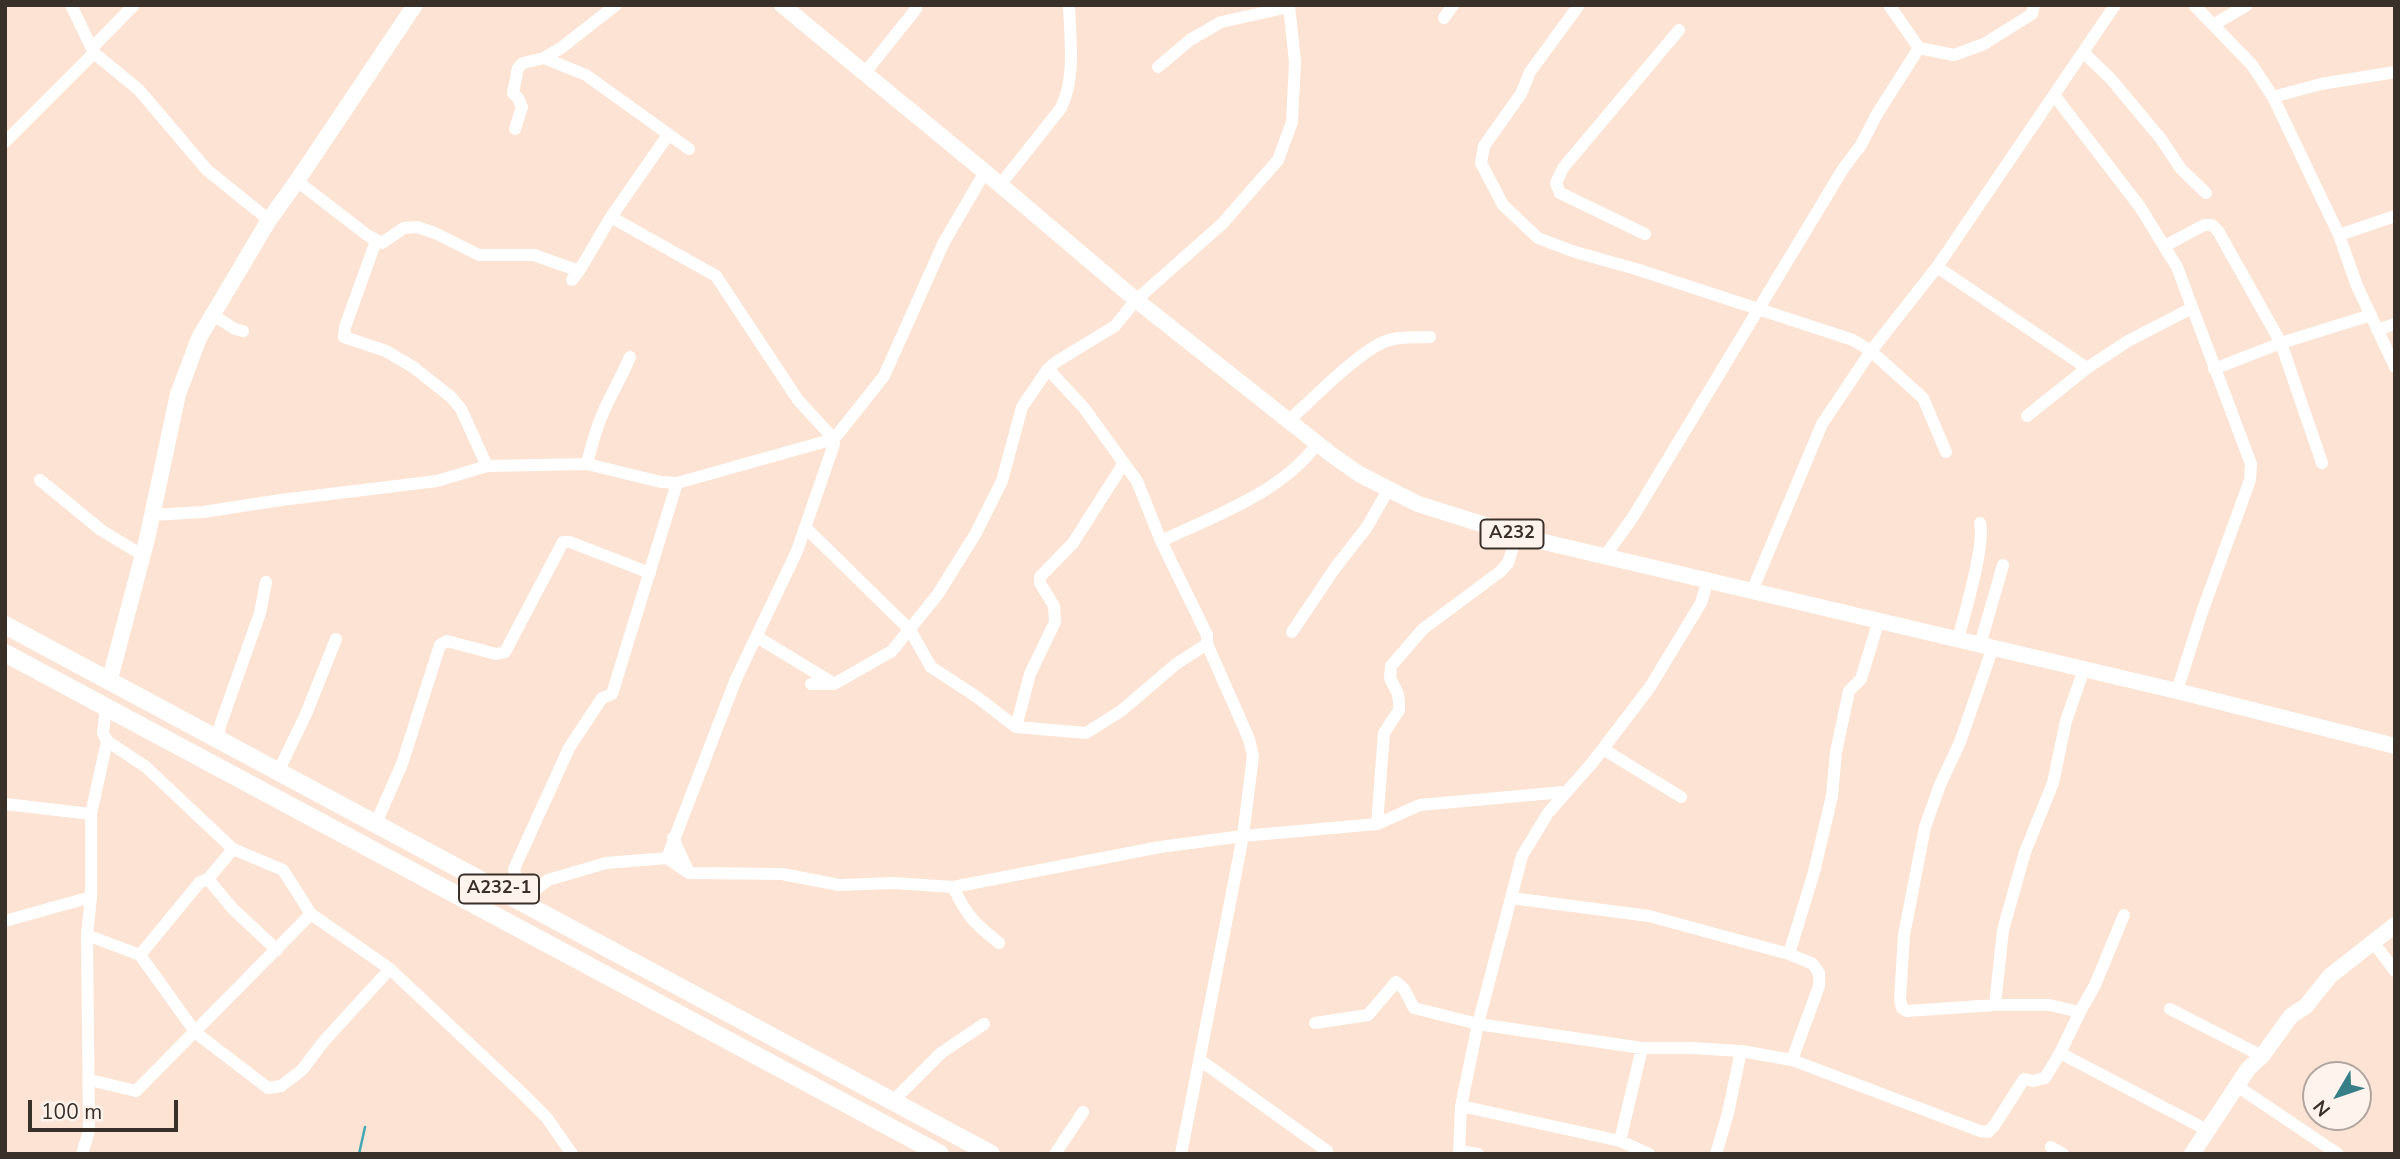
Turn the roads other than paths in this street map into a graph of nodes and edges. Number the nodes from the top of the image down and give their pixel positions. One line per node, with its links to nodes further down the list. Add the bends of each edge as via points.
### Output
1 (71, 5): 21 (street)
2 (134, 5): 21 (street, via 92,48)
3 (415, 5): 33 (main road)
4 (616, 5): 22 (street)
5 (782, 5): 25 (main road, A232)
6 (1069, 5): 34 (street, via 1068,95)
7 (1453, 5): 16 (street)
8 (1579, 5): 46 (street, via 1484,146 1481,163 1503,205 1538,238)
9 (1889, 5): 19 (street)
10 (2034, 5): 19 (street, via 2032,14 1984,44 1954,55)
11 (2116, 5): 20 (street)
12 (2194, 5): 17 (street)
13 (2247, 5): 17 (street)
14 (1289, 6): 23 (street, via 1221,22); 44 (street, via 1295,62 1293,122 1278,160 1222,223)
15 (916, 9): 25 (street)
16 (1444, 18)
17 (2214, 25): 27 (street, via 2252,65)
18 (1679, 30): 39 (street, via 1563,168 1556,184 1560,193)
19 (1919, 48): 46 (street)
20 (2083, 52): 26 (street); 35 (street, via 2119,88 2181,169)
21 (94, 53): 30 (street); 38 (street, via 138,90 207,170)
22 (544, 58): 28 (street, via 518,68 513,93 522,107); 29 (street, via 586,75)
23 (1158, 67)
24 (2395, 72): 27 (street)
25 (864, 74): 32 (main road, A232)
26 (2054, 95): 42 (street); 43 (street)
27 (2273, 97): 40 (street)
28 (515, 129)
29 (668, 135): 31 (street); 37 (street)
30 (5, 142)
31 (689, 149)
32 (985, 172): 34 (main road, A232); 62 (street, via 944,242 884,376)
33 (298, 181): 38 (main road); 41 (street)
34 (1000, 185): 44 (main road, A232)
35 (2207, 192)
36 (2395, 216): 40 (street)
37 (611, 217): 41 (street, via 575,276 534,256 479,255 417,228 404,228 387,242); 62 (street, via 716,276 797,400)
38 (269, 220): 47 (main road)
39 (1645, 234)
40 (2339, 235): 48 (street)
41 (376, 241): 68 (street, via 344,337 413,366 451,397)
42 (2165, 246): 45 (street); 53 (street, via 2212,225)
43 (1937, 267): 54 (street); 57 (street)
44 (1136, 300): 58 (street, via 1115,326); 61 (main road, A232)
45 (2192, 308): 57 (street); 59 (street)
46 (1760, 310): 54 (street, via 1853,340); 78 (street)
47 (211, 313): 51 (street); 72 (main road, via 178,394)
48 (2371, 315): 50 (street); 53 (street)
49 (2395, 324): 50 (street)
50 (2377, 330): 56 (street)
51 (243, 331)
52 (1430, 337): 61 (street, via 1378,345)
53 (2281, 343): 59 (street); 66 (street)
54 (1871, 351): 64 (street, via 1923,398); 83 (street, via 1822,424)
55 (630, 357): 67 (street, via 593,439)
56 (2395, 367)
57 (2087, 368): 60 (street)
58 (1048, 369): 65 (street); 86 (street, via 1022,407 1002,481 976,533)
59 (2214, 369): 98 (street, via 2247,448 2250,480)
60 (2027, 416)
61 (1289, 420): 63 (main road, A232)
62 (834, 439): 70 (street); 74 (street)
63 (1317, 444): 71 (main road, A232); 76 (street, via 1306,459 1256,495)
64 (1946, 452)
65 (1124, 463): 76 (street, via 1137,481); 100 (street, via 1073,543 1040,577 1054,606 1055,622 1030,674)
66 (2322, 463)
67 (587, 464): 68 (street); 70 (street)
68 (487, 466): 72 (street, via 437,481)
69 (40, 480): 77 (street, via 101,530)
70 (677, 483): 80 (street)
71 (1388, 490): 75 (main road, A232, via 1439,512); 87 (street)
72 (152, 515): 77 (main road)
73 (1980, 523): 90 (street, via 1980,547)
74 (805, 527): 86 (street); 88 (street)
75 (1517, 535): 78 (main road, A232); 111 (street, via 1501,571 1423,629 1391,666 1399,710 1384,733)
76 (1161, 541): 91 (street, via 1207,635)
77 (142, 555): 95 (main road)
78 (1605, 556): 81 (main road, A232)
79 (2003, 565): 92 (street)
80 (650, 573): 110 (street, via 563,542 505,652 496,654 447,641 440,645 402,764); 121 (street, via 612,694 602,698 569,748 514,869)
81 (1708, 580): 83 (main road, A232); 104 (street, via 1678,644)
82 (266, 582): 101 (street)
83 (1752, 591): 84 (main road, A232)
84 (1879, 620): 90 (main road, A232); 130 (street, via 1861,679 1849,691 1832,796)
85 (5, 625): 95 (highway, A232-1)
86 (910, 631): 97 (street, via 892,651); 100 (street, via 931,667)
87 (1292, 632)
88 (757, 637): 97 (street); 113 (street)
89 (336, 639): 105 (street)
90 (1958, 639): 92 (main road, A232)
91 (1207, 644): 100 (street, via 1086,733); 112 (street, via 1253,756)
92 (1987, 646): 94 (main road, A232); 134 (street, via 1960,742 1925,827 1904,935 1900,1000 1907,1011)
93 (5, 653): 99 (highway, A232-1)
94 (2084, 669): 98 (main road, A232); 134 (street, via 2066,721 2053,783 2025,852 2003,930)
95 (110, 679): 101 (highway, A232-1)
96 (811, 684): 97 (street)
97 (834, 684)
98 (2177, 691): 103 (main road, A232)
99 (106, 706): 102 (street, via 103,733); 155 (highway, A232-1)
100 (1016, 727)
101 (218, 738): 105 (highway, A232-1)
102 (107, 741): 109 (street); 114 (street, via 146,766)
103 (2395, 746)
104 (1603, 749): 106 (street); 107 (street)
105 (279, 770): 110 (highway, A232-1)
106 (1564, 792): 111 (street, via 1420,805); 120 (street, via 1522,856)
107 (1681, 797)
108 (5, 804): 109 (street)
109 (91, 814): 119 (street)
110 (376, 823): 121 (highway, A232-1)
111 (1377, 824): 112 (street)
112 (1242, 836): 118 (street); 145 (street)
113 (673, 838): 115 (street); 116 (street)
114 (233, 849): 117 (street); 122 (street, via 284,870)
115 (667, 858): 116 (street); 121 (street, via 606,863 548,880)
116 (689, 873): 118 (street, via 782,874 839,885)
117 (208, 878): 129 (street); 131 (street)
118 (953, 887): 127 (street, via 974,923)
119 (91, 897): 124 (street); 126 (street)
120 (1511, 898): 130 (street, via 1649,916); 139 (street)
121 (521, 901): 149 (highway, A232-1)
122 (312, 914): 129 (street); 132 (street)
123 (2124, 915): 136 (street)
124 (5, 921)
125 (2395, 925): 128 (main road)
126 (87, 935): 131 (street); 147 (street)
127 (999, 943)
128 (2373, 943): 133 (street); 144 (main road, via 2330,976 2306,1006 2291,1016)
129 (277, 950): 140 (street)
130 (1789, 954): 146 (street, via 1813,964 1819,973 1819,986)
131 (140, 955): 140 (street)
132 (390, 968): 140 (street, via 302,1070 281,1086 268,1088); 159 (street, via 547,1118)
133 (2395, 971)
134 (1994, 1005): 136 (street, via 2049,1005)
135 (2170, 1009): 144 (street)
136 (2080, 1012): 143 (street)
137 (1315, 1023): 139 (street, via 1368,1015 1396,982 1414,1008)
138 (984, 1024): 149 (street, via 941,1054)
139 (1478, 1024): 141 (street); 150 (street)
140 (196, 1033): 147 (street, via 136,1091)
141 (1642, 1048): 142 (street); 153 (street)
142 (1741, 1051): 146 (street); 165 (street)
143 (2060, 1053): 146 (street, via 2045,1078 2024,1079 1988,1132); 152 (street)
144 (2262, 1056): 148 (main road)
145 (1200, 1060): 156 (street); 162 (street)
146 (1791, 1060)
147 (90, 1080): 158 (street, via 89,1131)
148 (2237, 1086): 152 (main road); 168 (street)
149 (893, 1101): 160 (highway, A232-1)
150 (1461, 1106): 153 (street); 157 (street)
151 (1083, 1112): 161 (street)
152 (2207, 1130): 167 (main road)
153 (1620, 1141): 164 (street)
154 (2051, 1147): 166 (street)
155 (930, 1151)
156 (1327, 1151)
157 (1459, 1153): 163 (street)
158 (82, 1154)
159 (572, 1154)
160 (991, 1154)
161 (1055, 1154)
162 (1181, 1154)
163 (1478, 1154)
164 (1649, 1154)
165 (1716, 1154)
166 (2063, 1154)
167 (2192, 1154)
168 (2338, 1154)

